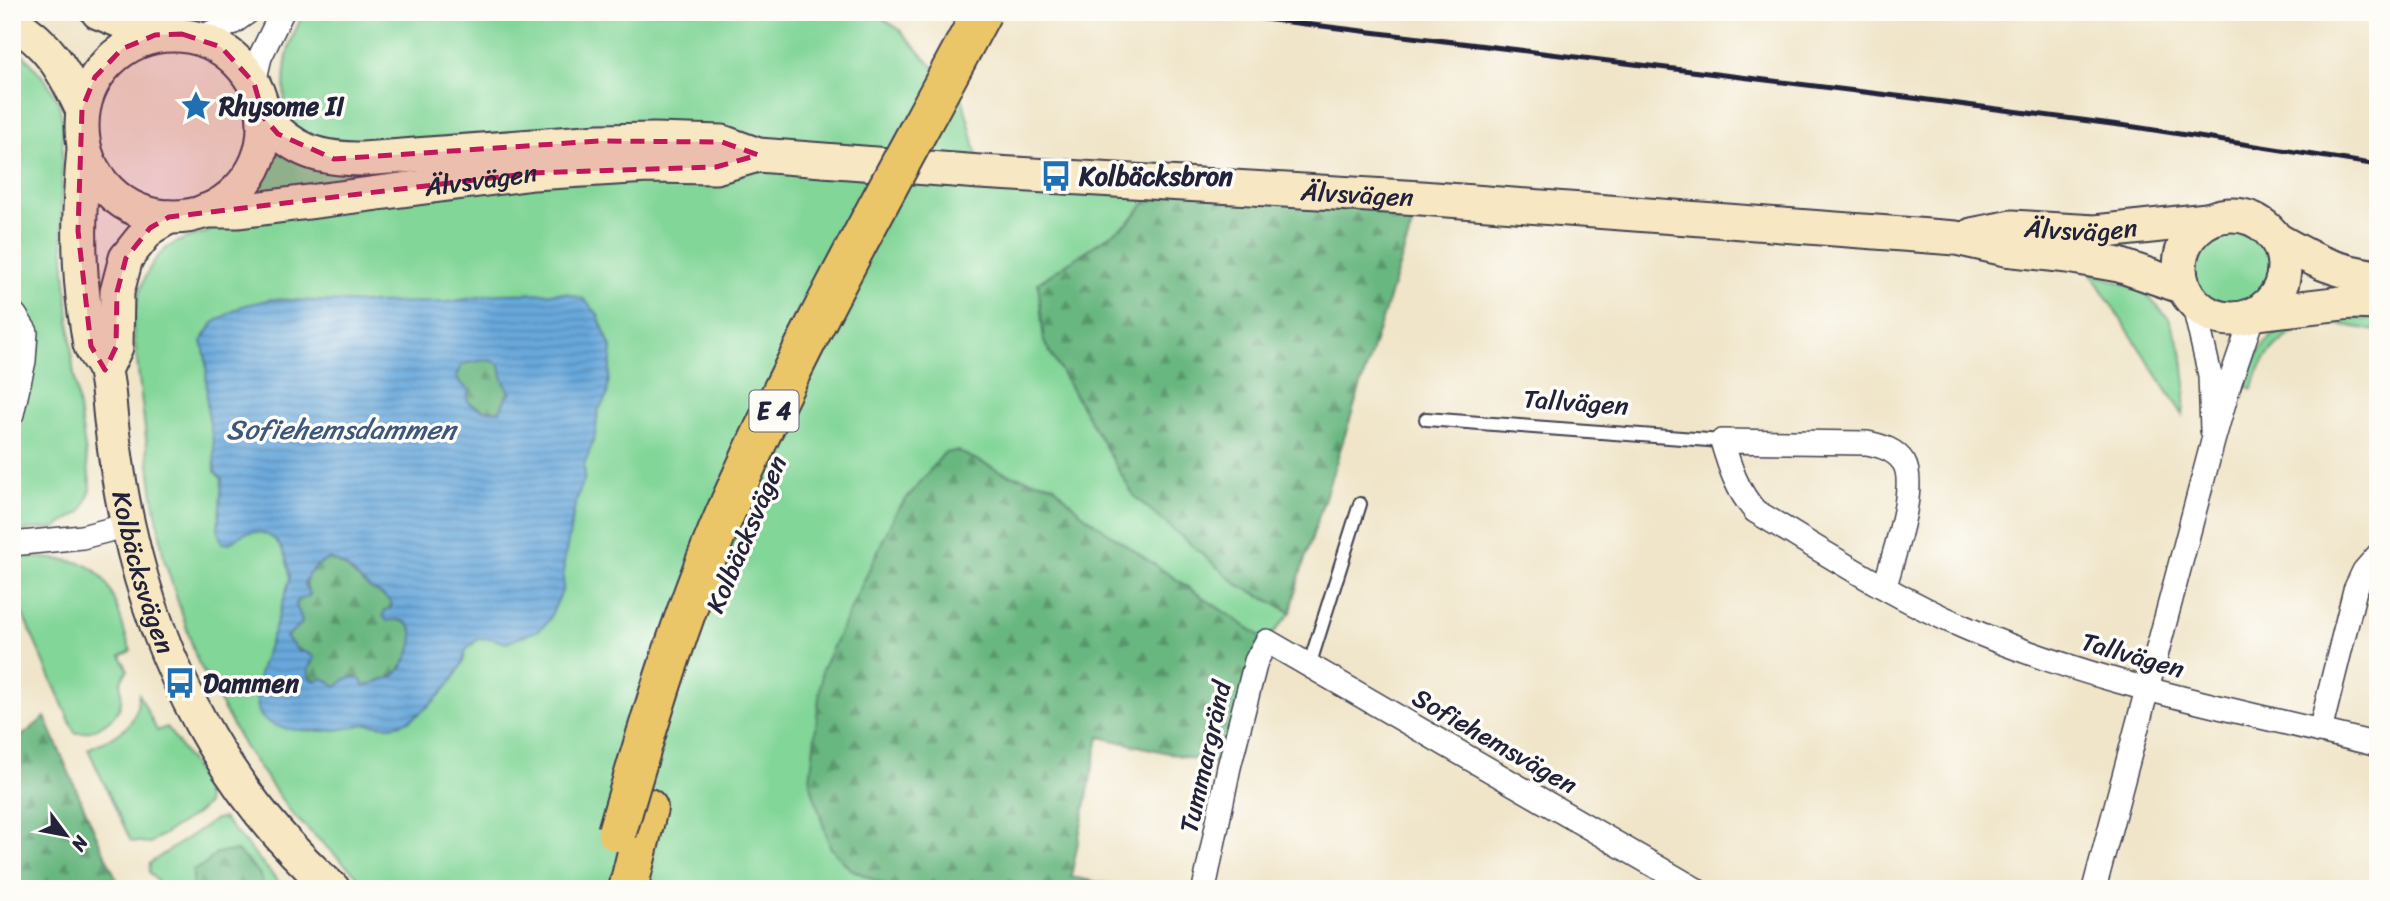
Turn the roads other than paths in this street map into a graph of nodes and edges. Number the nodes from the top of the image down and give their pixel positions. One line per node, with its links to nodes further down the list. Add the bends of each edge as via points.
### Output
1 (98, 12): 7 (main road)
2 (248, 12): 8 (street)
3 (282, 12): 9 (street, via 260,57)
4 (982, 12): 40 (highway, Kolbäcksvägen / E 4, bridge, via 827,304 724,516 645,735)
5 (1010, 12): 41 (highway, Kolbäcksvägen / E 4, via 867,279 773,468 700,641)
6 (12, 22): 10 (main road, via 43,44 64,71)
7 (155, 35): 8 (main road); 10 (main road, via 122,49 113,58 95,77)
8 (200, 38): 9 (main road, via 221,47)
9 (254, 83): 11 (main road)
10 (82, 109): 12 (main road)
11 (264, 118): 13 (main road, Älvsvägen, via 293,145 334,159 654,140 722,142); 14 (main road, via 261,149 250,175 233,194)
12 (84, 149): 15 (main road, via 96,176 113,195 141,212); 24 (main road, Kolbäcksvägen, via 78,231 82,291 91,346)
13 (758, 155): 14 (main road, Älvsvägen, via 716,167 533,173 239,211); 17 (main road, Älvsvägen)
14 (204, 211): 15 (main road)
15 (169, 217): 24 (main road, Kolbäcksvägen, via 150,228 126,258 117,292 116,347)
16 (2207, 220): 17 (main road, Älvsvägen, via 2095,232 2012,227); 18 (main road, via 2246,216); 20 (main road, via 2190,236 2180,256)
17 (1956, 238): 20 (main road, Älvsvägen, via 2119,265)
18 (2276, 239): 19 (main road, via 2324,266); 23 (main road, via 2283,255 2280,288)
19 (2378, 277)
20 (2188, 295): 23 (main road, via 2212,315 2235,319); 28 (street, via 2210,375)
21 (2378, 303): 23 (main road)
22 (12, 314): 25 (street, via 26,332)
23 (2255, 314): 28 (street)
24 (105, 370): 30 (main road, Kolbäcksvägen)
25 (12, 414)
26 (1426, 419): 27 (lane, Tallvägen)
27 (1722, 441): 33 (street, Tallvägen, via 1732,475 1755,511); 33 (street, Tallvägen, via 1867,443 1895,453 1905,465 1908,496)
28 (2213, 441): 36 (street)
29 (1360, 504): 35 (lane)
30 (128, 525): 31 (street, via 82,537); 39 (main road, Kolbäcksvägen, via 166,650 213,747 285,843)
31 (12, 544)
32 (2378, 555): 37 (street, via 2355,590)
33 (1885, 586): 36 (street, Tallvägen, via 1966,628)
34 (1267, 641): 35 (street, Sofiehemsvägen); 42 (street, Tummargränd, via 1256,661 1229,767)
35 (1309, 666): 43 (street, Sofiehemsvägen)
36 (2147, 690): 37 (street, Tallvägen); 44 (street)
37 (2320, 731): 38 (street, Tallvägen)
38 (2378, 746)
39 (333, 889)
40 (603, 889)
41 (628, 889)
42 (1205, 889)
43 (1695, 889)
44 (2094, 889)

